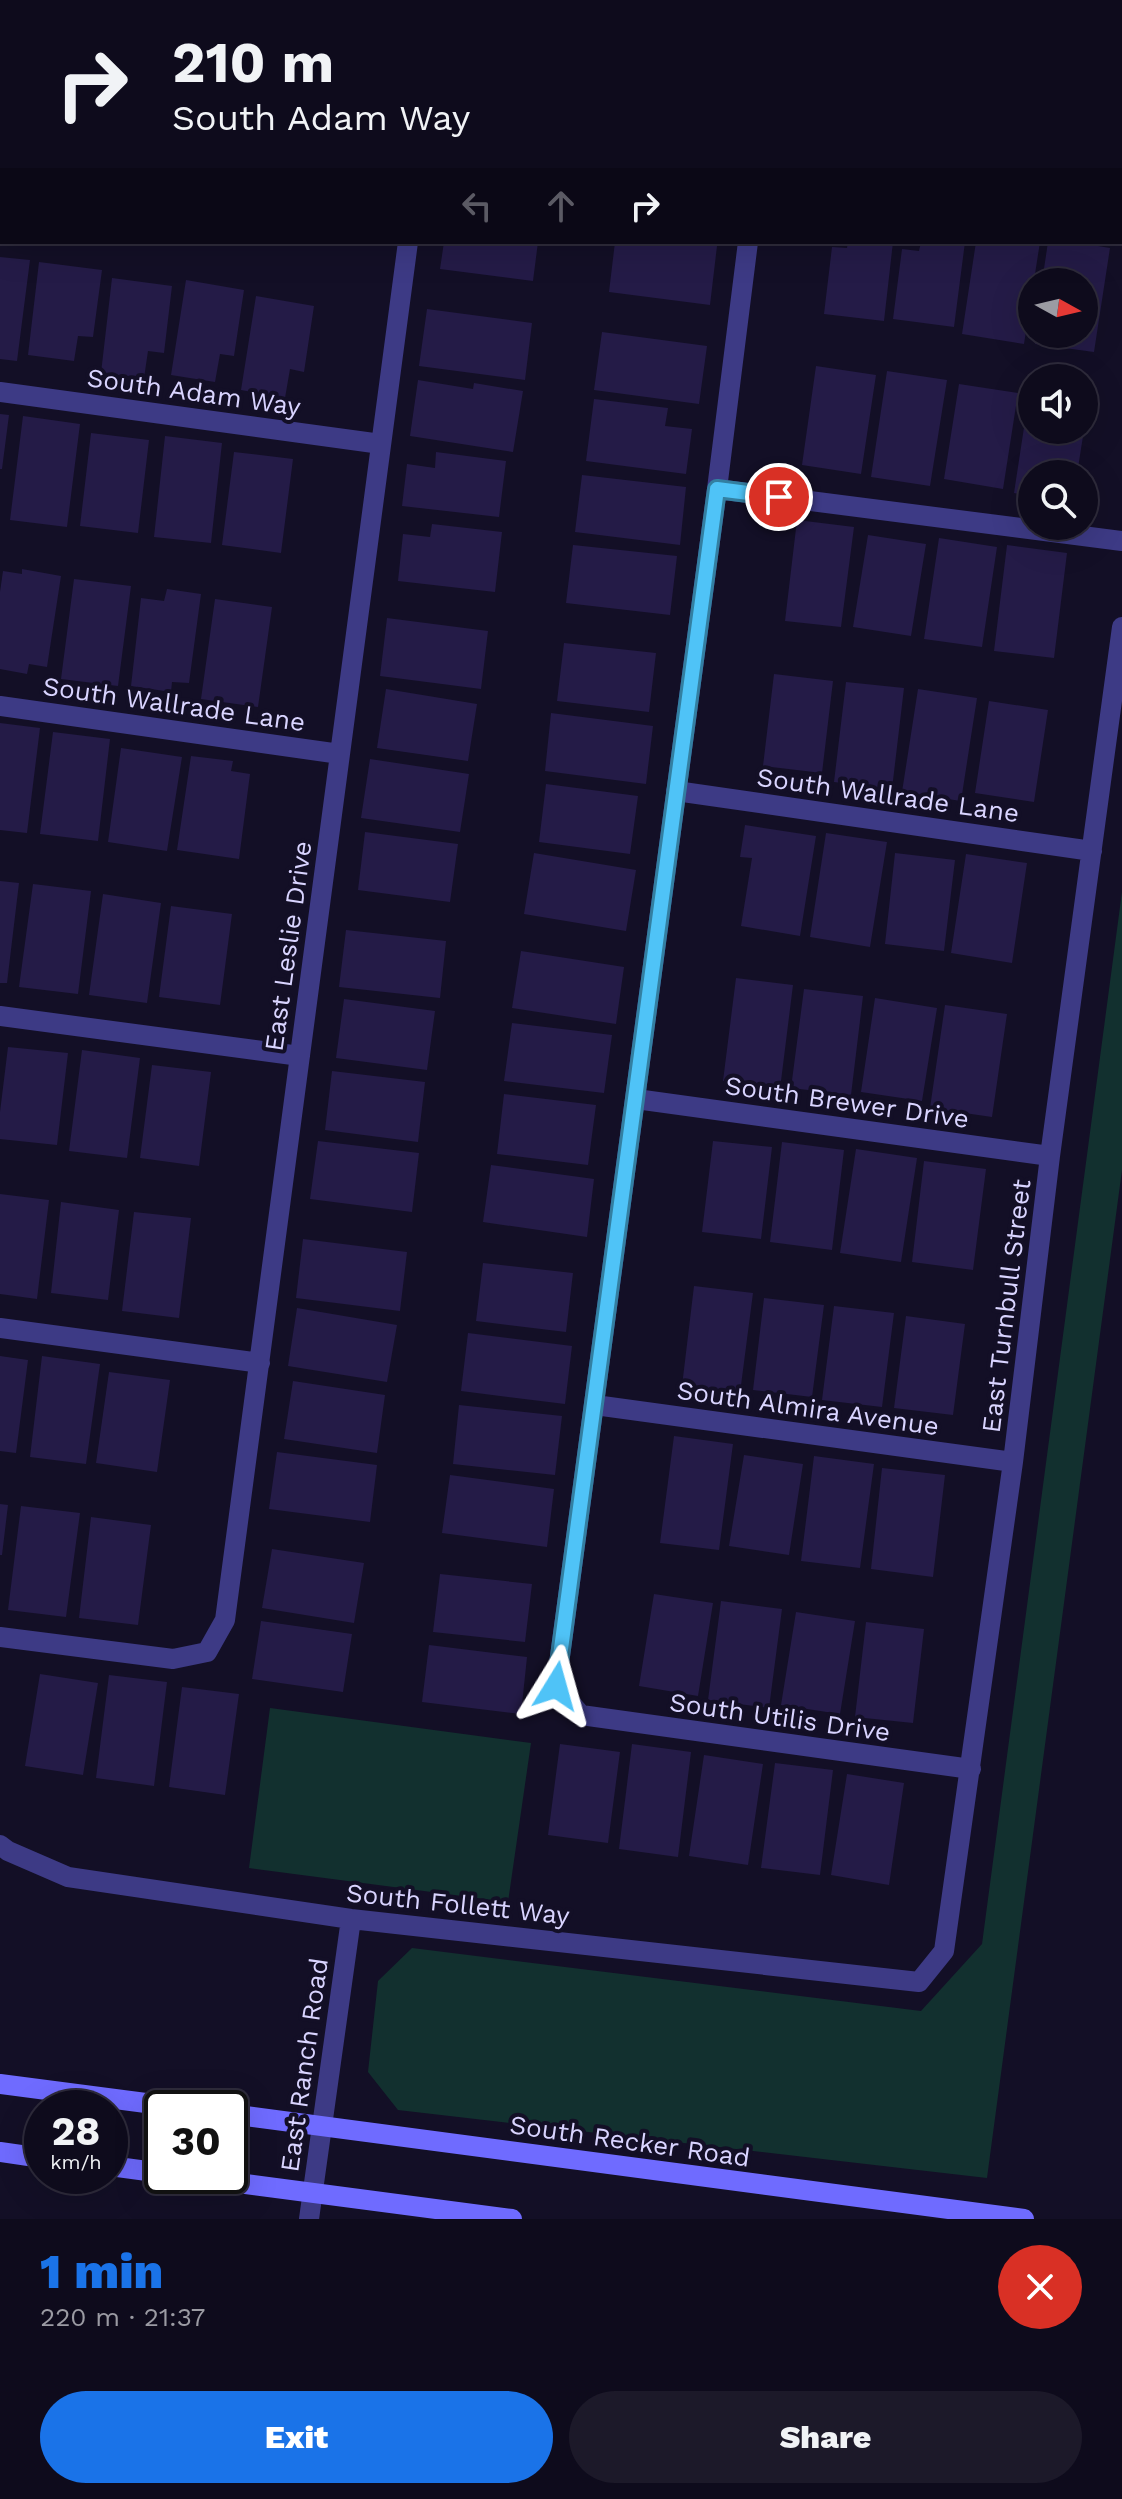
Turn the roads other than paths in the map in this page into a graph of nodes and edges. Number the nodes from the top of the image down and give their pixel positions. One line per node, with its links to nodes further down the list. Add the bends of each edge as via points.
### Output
1 (408, 244): 4 (street, East Leslie Drive)
2 (748, 244): 5 (street)
3 (0, 392): 4 (street, South Adam Way)
4 (381, 444): 9 (street, East Leslie Drive)
5 (717, 489): 6 (street); 10 (street)
6 (1122, 541)
7 (1122, 627): 11 (street, East Turnbull Street)
8 (0, 706): 9 (street, South Wallrade Lane)
9 (340, 754): 13 (street, East Leslie Drive)
10 (676, 791): 11 (street, South Wallrade Lane); 14 (street)
11 (1092, 851): 15 (street, East Turnbull Street)
12 (0, 1016): 13 (street)
13 (300, 1056): 17 (street, East Leslie Drive)
14 (636, 1099): 15 (street, South Brewer Drive); 18 (street)
15 (1050, 1156): 19 (street, East Turnbull Street)
16 (0, 1328): 17 (street)
17 (260, 1363): 20 (street, East Leslie Drive, via 225,1620 207,1652 173,1659)
18 (595, 1405): 19 (street, South Almira Avenue); 21 (street, South Utilis Drive, via 556,1686 581,1715)
19 (1013, 1462): 21 (street, East Turnbull Street)
20 (0, 1637)
21 (971, 1769): 24 (street, East Turnbull Street, via 944,1951)
22 (0, 1845): 23 (street, South Follett Way, via 68,1877)
23 (351, 1919): 24 (street, South Follett Way); 28 (street, East Ranch Road)
24 (919, 1982)
25 (0, 2084): 26 (main road)
26 (144, 2103)
27 (248, 2116): 28 (main road, South Recker Road)
28 (321, 2126): 32 (street, East Ranch Road); 35 (main road, South Recker Road)
29 (0, 2152): 30 (main road)
30 (24, 2155)
31 (248, 2184): 32 (main road)
32 (313, 2193): 33 (street, East Ranch Road); 34 (main road)
33 (309, 2219)
34 (512, 2219)
35 (1024, 2219)

